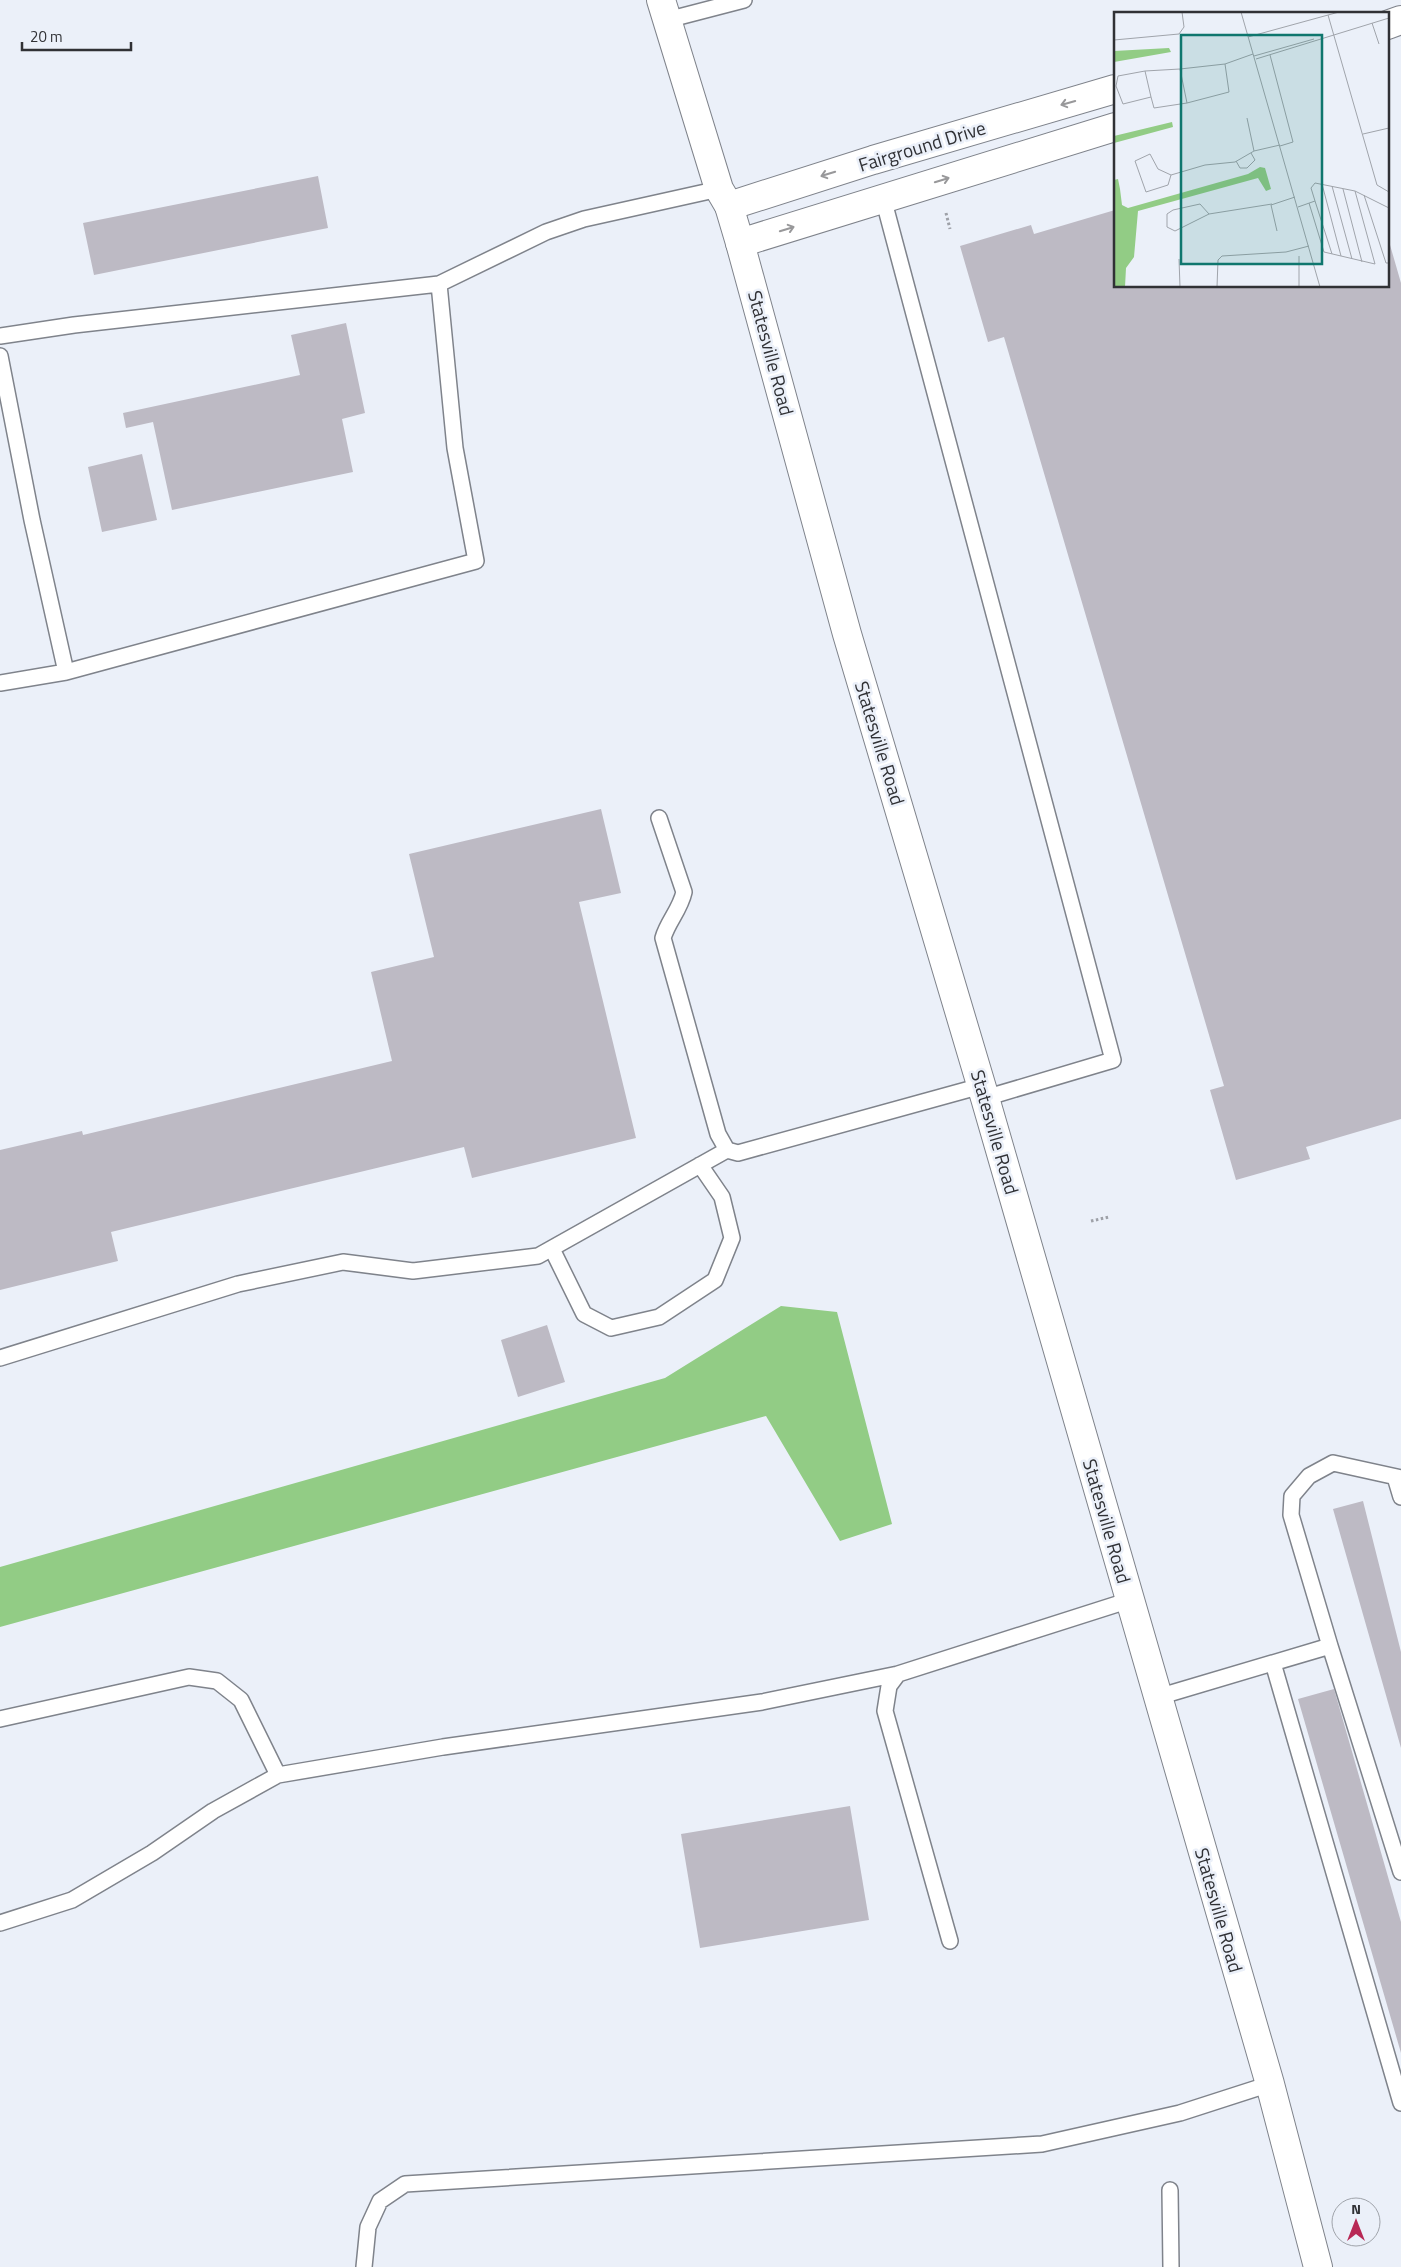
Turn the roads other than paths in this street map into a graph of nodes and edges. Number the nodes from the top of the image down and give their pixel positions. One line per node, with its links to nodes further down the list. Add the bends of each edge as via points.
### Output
1 (744, 0): 2 (lane)
2 (664, 10): 7 (main road, Statesville Road)
3 (1401, 20): 4 (main road)
4 (1388, 25)
5 (1114, 89): 7 (main road, Fairground Drive, one-way to 7, via 873,160)
6 (1114, 127): 8 (main road, Fairground Drive, one-way to 6)
7 (724, 197): 9 (main road, Statesville Road); 10 (lane, via 584,219 546,232)
8 (883, 198): 9 (main road, Fairground Drive, one-way to 8); 16 (lane, via 1112,1060)
9 (740, 243): 16 (main road, Statesville Road, via 847,634)
10 (439, 284): 11 (lane); 13 (lane, via 455,448 476,561)
11 (0, 336)
12 (0, 356): 13 (lane)
13 (66, 672): 14 (lane)
14 (0, 683)
15 (658, 818): 17 (lane, via 684,892 682,903 667,926 664,938 718,1134)
16 (984, 1092): 17 (lane, via 738,1153); 23 (main road, Statesville Road)
17 (727, 1150): 18 (lane)
18 (700, 1165): 19 (lane); 19 (lane, via 722,1197 732,1238 715,1280 658,1317 611,1328 584,1314)
19 (552, 1248): 20 (lane, via 538,1256 413,1271 343,1262 238,1284)
20 (0, 1358)
21 (1398, 1477): 22 (lane); 24 (lane, via 1333,1463 1309,1476 1292,1496 1291,1515)
22 (1401, 1497)
23 (1130, 1600): 26 (lane); 27 (main road, Statesville Road)
24 (1330, 1646): 25 (lane); 30 (lane)
25 (1273, 1663): 27 (lane); 34 (lane)
26 (898, 1674): 29 (lane, via 762,1702 443,1747); 32 (lane, via 889,1686 885,1711)
27 (1158, 1698): 33 (main road, Statesville Road)
28 (0, 1720): 29 (lane, via 189,1677 217,1681 241,1700)
29 (278, 1775): 31 (lane, via 213,1811 72,1900)
30 (1401, 1872)
31 (0, 1923)
32 (950, 1941)
33 (1270, 2084): 36 (lane, via 1180,2113 1042,2144 405,2184 380,2201 368,2227); 38 (main road, Statesville Road)
34 (1401, 2102)
35 (1170, 2190): 37 (lane)
36 (364, 2267)
37 (1171, 2267)
38 (1318, 2267)

